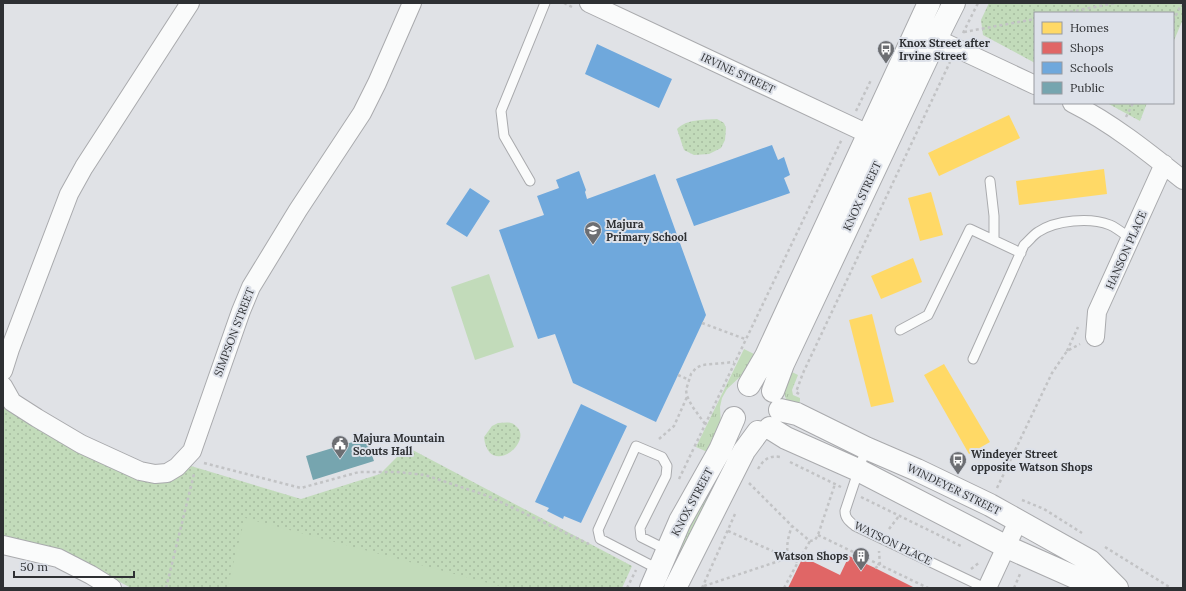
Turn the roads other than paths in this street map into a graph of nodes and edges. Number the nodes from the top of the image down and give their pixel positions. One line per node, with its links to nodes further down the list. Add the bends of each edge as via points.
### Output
1 (190, 3): 22 (street, via 84,166 69,194)
2 (412, 3): 24 (street, SIMPSON STREET, via 362,113 251,286 240,310 195,456 167,473 140,471 81,444 37,418 12,402)
3 (545, 3): 14 (lane, via 502,111 504,136)
4 (589, 3): 11 (street, IRVINE STREET)
5 (929, 3): 7 (street, KNOX STREET)
6 (954, 3): 8 (street, KNOX STREET)
7 (916, 30): 8 (street); 11 (street, KNOX STREET)
8 (936, 39): 9 (street, via 960,40); 11 (street, KNOX STREET)
9 (1034, 84)
10 (1074, 104): 12 (street, via 1120,131)
11 (878, 138): 23 (street, KNOX STREET); 25 (street, KNOX STREET, via 783,364)
12 (1164, 164): 13 (street); 16 (street, HANSON PLACE)
13 (1183, 180)
14 (530, 181)
15 (990, 181): 17 (lane)
16 (1131, 239): 18 (lane, via 1111,225 1094,220 1075,221 1037,232 1024,245); 20 (street, HANSON PLACE, via 1097,312)
17 (994, 240): 18 (lane); 19 (lane, via 970,229 928,315)
18 (1021, 253): 21 (lane)
19 (900, 330)
20 (1094, 336)
21 (973, 359)
22 (3, 371)
23 (749, 385): 25 (street, via 764,385); 26 (street, via 734,397)
24 (3, 386)
25 (770, 415): 26 (street, via 752,432 744,429); 27 (street, WINDEYER STREET, via 797,414); 28 (street, WINDEYER STREET, via 786,438); 34 (street, KNOX STREET, via 744,451)
26 (734, 418): 32 (street, KNOX STREET, via 720,450 680,521)
27 (866, 448): 28 (lane, WATSON PLACE); 29 (street, WINDEYER STREET, via 990,505)
28 (858, 470): 31 (street, WINDEYER STREET); 35 (lane, WATSON PLACE, via 845,511 845,516 855,526)
29 (1018, 521): 31 (street); 36 (street, WINDEYER STREET, via 1090,561)
30 (3, 545): 33 (street, via 58,558)
31 (1007, 547): 35 (street); 36 (street, WINDEYER STREET, via 1088,583)
32 (658, 571): 32 (lane, via 600,539 598,530 636,446 662,457 667,466 666,476 640,528 641,537); 34 (street)
33 (112, 588)
34 (676, 588)
35 (986, 588)
36 (1117, 588)

